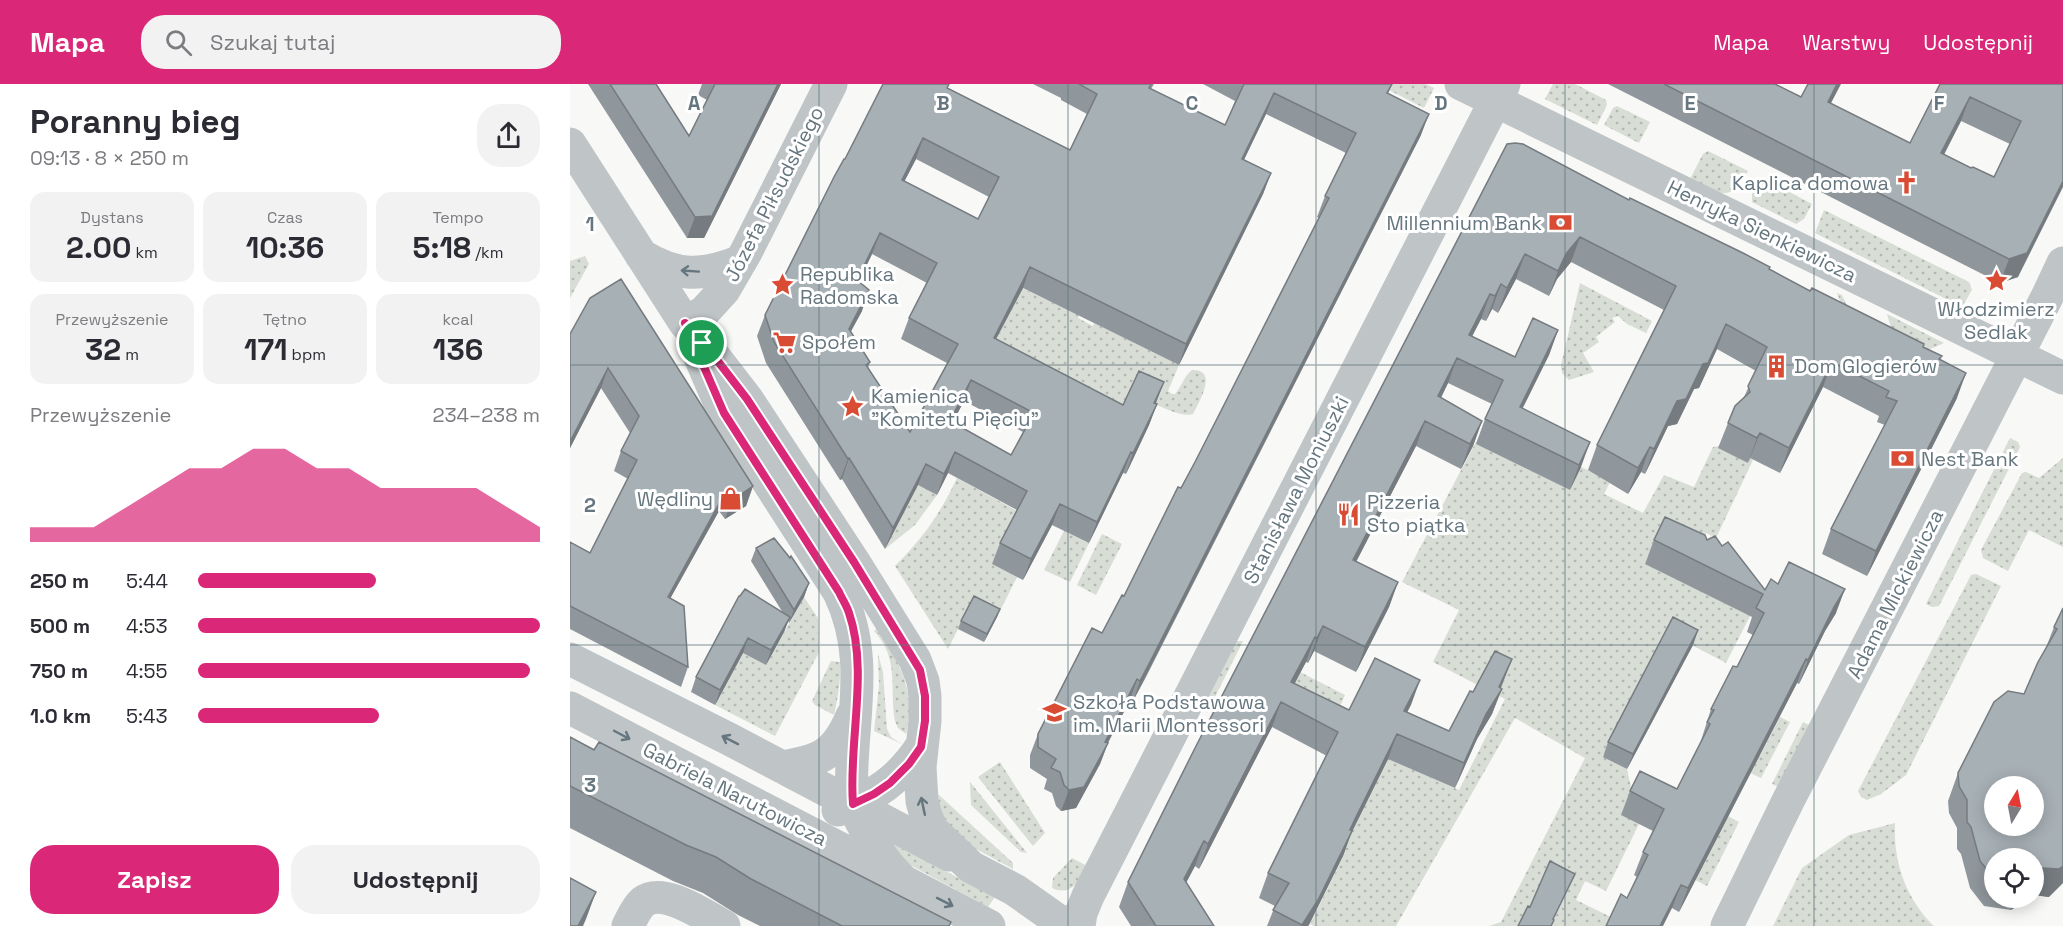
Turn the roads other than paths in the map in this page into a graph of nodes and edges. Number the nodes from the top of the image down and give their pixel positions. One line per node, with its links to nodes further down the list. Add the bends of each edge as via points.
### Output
1 (831, 84): 6 (street, Józefa Piłsudskiego)
2 (1461, 84): 3 (street, Henryka Sienkiewicza)
3 (1500, 93): 9 (street, Henryka Sienkiewicza); 22 (street, Stanisława Moniuszki)
4 (570, 144): 5 (street)
5 (641, 255): 6 (street, one-way to 5, via 706,272 690,272 660,266); 8 (street)
6 (741, 261): 8 (street, Józefa Piłsudskiego, via 713,303)
7 (2063, 263): 9 (street, Adama Mickiewicza)
8 (685, 323): 14 (street, via 724,413 849,613 855,644); 16 (street, via 747,399 915,660 925,696)
9 (2017, 355): 10 (street, Henryka Sienkiewicza); 12 (street, Adama Mickiewicza)
10 (2063, 378)
11 (2063, 384): 12 (street, via 2034,386)
12 (1987, 413): 27 (street, Adama Mickiewicza)
13 (570, 659): 17 (street, one-way to 13)
14 (856, 706): 17 (street, via 829,753 812,762); 18 (street)
15 (572, 710): 19 (street, Gabriela Narutowicza, one-way to 19)
16 (921, 747): 18 (street, via 890,783); 20 (street, one-way to 16, via 933,830 926,816 920,785)
17 (782, 767): 18 (street)
18 (853, 804): 19 (street, via 815,815); 20 (street); 21 (street, Gabriela Narutowicza, via 875,849)
19 (757, 806): 21 (street, Gabriela Narutowicza)
20 (971, 867): 23 (street, via 1015,890)
21 (901, 879): 26 (street, Gabriela Narutowicza, one-way to 26)
22 (1083, 911): 23 (street, Stanisława Moniuszki, via 1069,906)
23 (1054, 917)
24 (628, 926): 25 (street, via 642,903 658,896)
25 (724, 926)
26 (989, 926)
27 (1727, 926)

